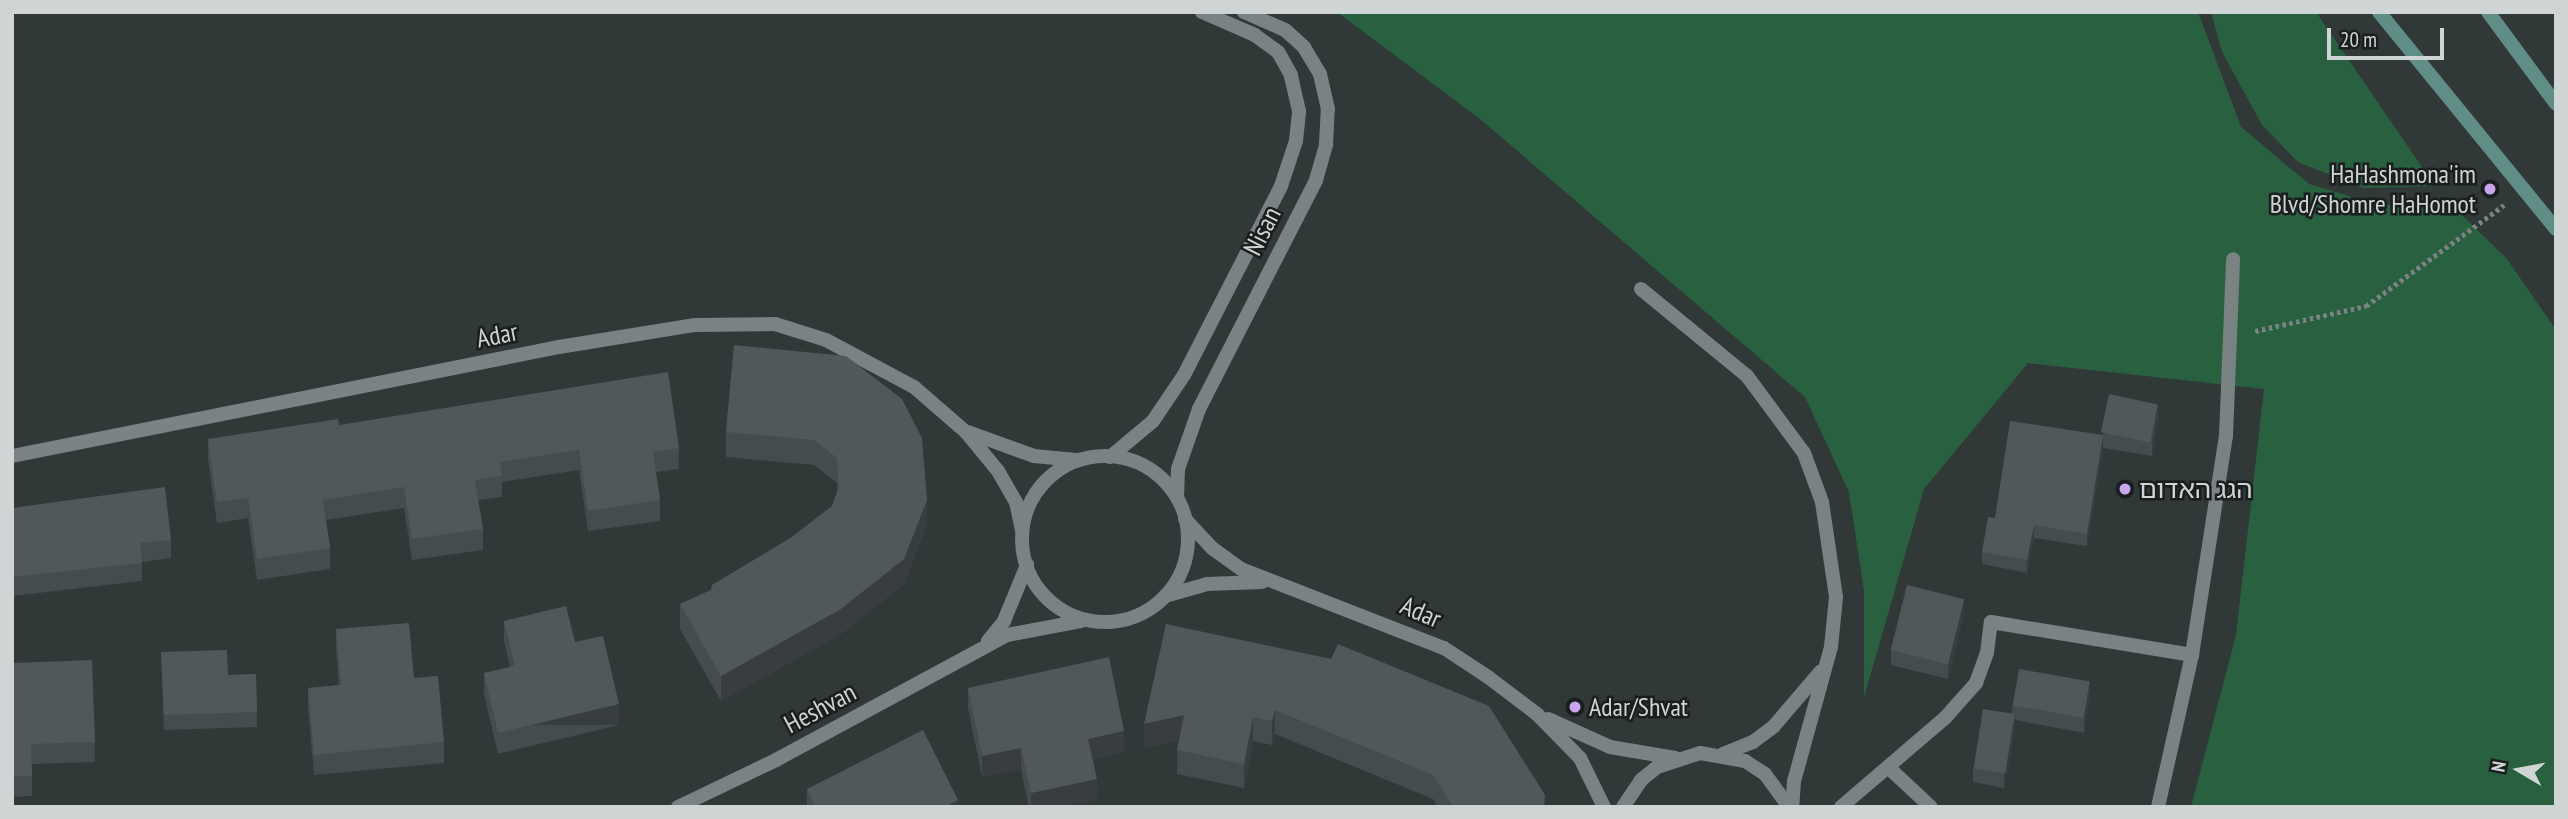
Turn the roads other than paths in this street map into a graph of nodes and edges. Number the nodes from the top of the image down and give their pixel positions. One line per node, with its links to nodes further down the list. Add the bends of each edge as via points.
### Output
1 (1202, 12): 11 (street, Nisan, via 1255,35 1278,52 1291,75 1299,111 1296,141 1281,186 1184,375 1153,421)
2 (1244, 12): 13 (street, Nisan, via 1285,30 1304,47 1320,74 1328,109 1326,144 1316,180 1199,410 1178,469)
3 (2379, 12): 6 (main road)
4 (2488, 12): 5 (main road)
5 (2556, 104)
6 (2556, 229)
7 (2232, 259): 21 (street, via 2226,436)
8 (1641, 289): 22 (street, via 1747,376 1804,453 1832,548 1836,597)
9 (967, 432): 10 (street, Adar, via 914,387 826,340 775,324 722,325 559,347); 12 (street, Adar, via 1034,456); 15 (street, Adar, via 1010,491)
10 (12, 456)
11 (1110, 457): 12 (street); 13 (street, via 1140,463 1158,475)
12 (1079, 460): 15 (street, via 1046,480 1026,512)
13 (1177, 498): 14 (street)
14 (1185, 519): 17 (street, Adar, via 1212,548); 18 (street, via 1185,563)
15 (1022, 531): 16 (street)
16 (1027, 565): 19 (street, via 1039,590 1052,603); 20 (street, Heshvan, via 1004,621)
17 (1271, 582): 18 (street, Adar, via 1208,584); 23 (street, Adar, via 1444,648)
18 (1165, 596): 19 (street, via 1132,618)
19 (1085, 620): 20 (street, Heshvan, via 1033,627)
20 (983, 648): 27 (street, Heshvan)
21 (2192, 655): 26 (street, via 1991,622 1987,653 1976,683); 33 (street)
22 (1826, 665): 24 (street, via 1774,726 1753,742); 30 (street)
23 (1537, 714): 25 (street, Adar, via 1610,747); 28 (street, Adar, via 1580,758)
24 (1723, 754): 25 (street); 30 (street, via 1765,774)
25 (1677, 758): 29 (street, via 1641,780)
26 (1889, 768): 31 (street); 32 (street)
27 (678, 807)
28 (1604, 807)
29 (1623, 807)
30 (1791, 807)
31 (1842, 807)
32 (1931, 807)
33 (2158, 807)

